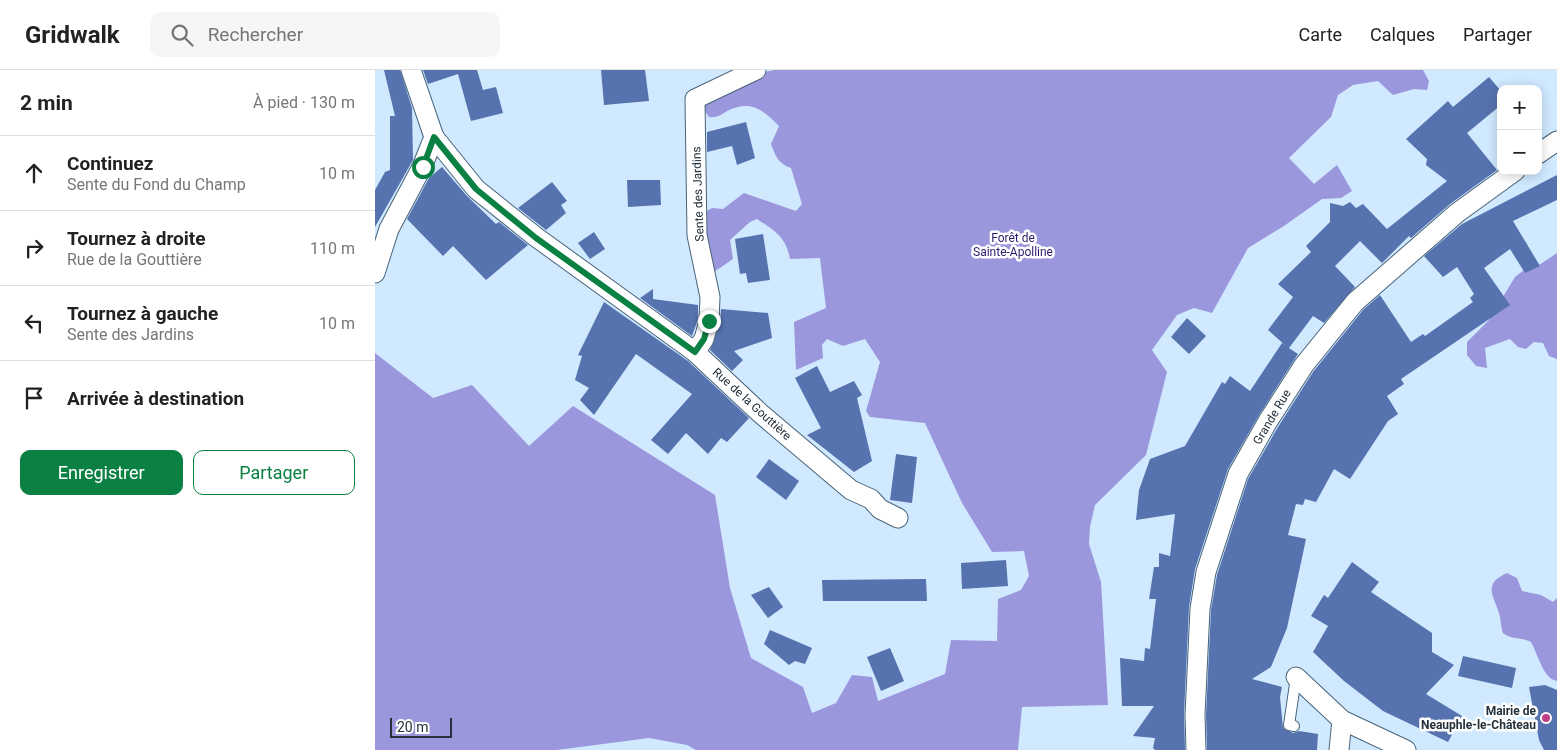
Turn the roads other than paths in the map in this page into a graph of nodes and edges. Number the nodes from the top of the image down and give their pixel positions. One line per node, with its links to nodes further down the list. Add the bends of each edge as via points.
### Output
1 (411, 70): 3 (street, Rue de la Gouttière)
2 (756, 70): 8 (street, Sente des Jardins, via 695,99 697,235 710,297 709,321 704,339)
3 (434, 137): 7 (street, via 423,167 389,229); 8 (street, Rue de la Gouttière, via 476,189 536,238)
4 (1557, 141): 5 (street)
5 (1542, 151)
6 (1509, 175): 13 (street, Grande Rue, via 1457,213 1355,302 1304,365 1238,474 1206,572 1200,609)
7 (375, 273)
8 (695, 352): 9 (street, Rue de la Gouttière, via 760,413 851,490 871,499 879,509)
9 (898, 518)
10 (1296, 677): 11 (street); 12 (lane, via 1289,726)
11 (1342, 720): 14 (street); 15 (street)
12 (1294, 726)
13 (1196, 750)
14 (1339, 750)
15 (1406, 750)

